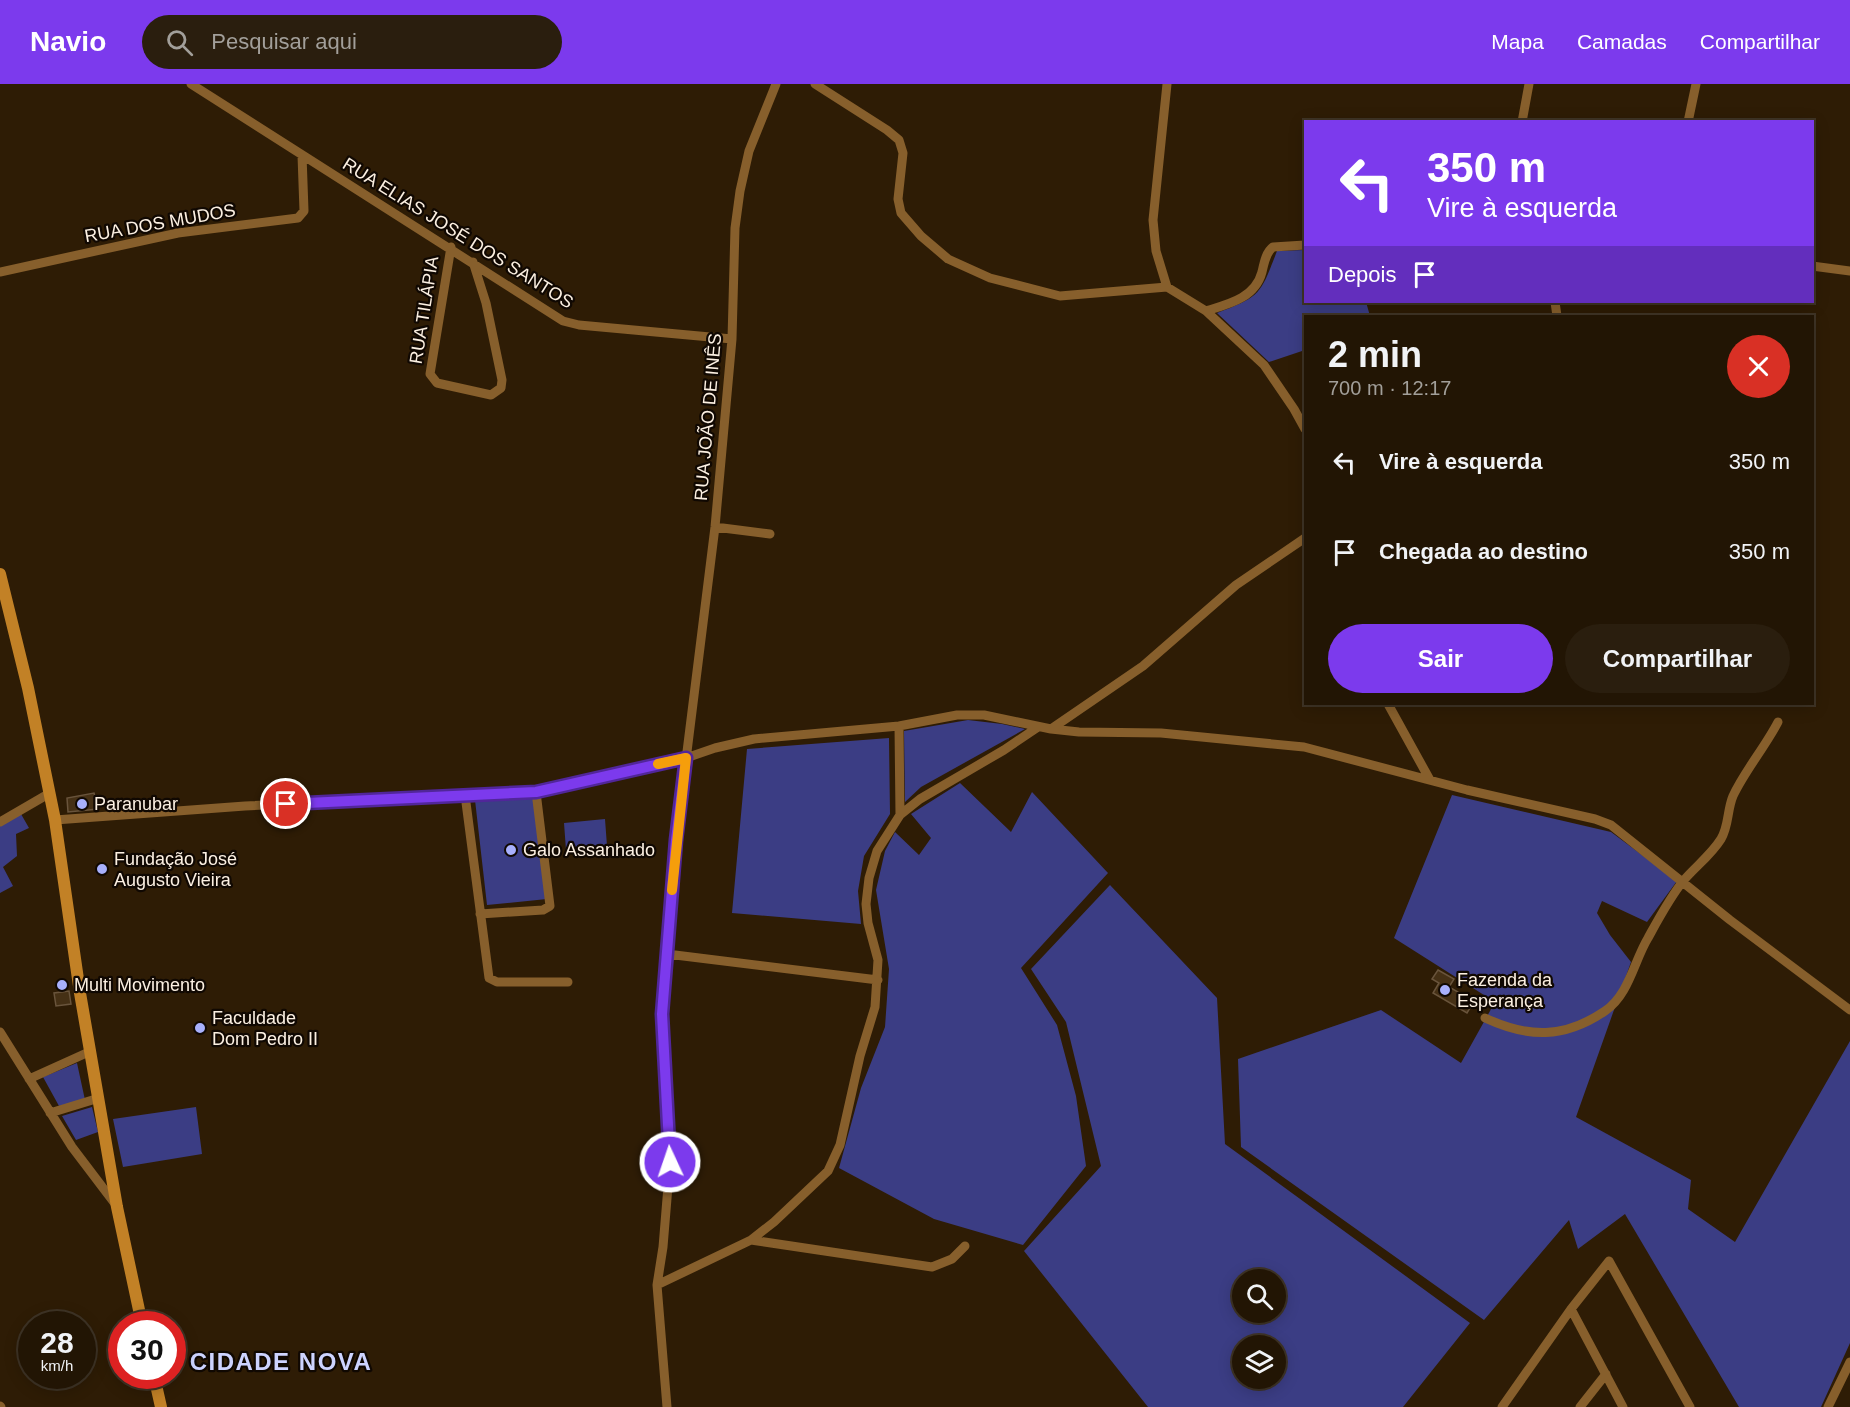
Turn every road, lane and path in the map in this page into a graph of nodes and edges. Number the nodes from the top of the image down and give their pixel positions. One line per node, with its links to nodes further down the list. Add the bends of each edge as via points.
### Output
1 (191, 84): 8 (street, RUA ELIAS JOSÉ DOS SANTOS)
2 (211, 84): 8 (street)
3 (776, 84): 20 (street, RUA JOÃO DE INÊS, via 758,123 742,174 735,228)
4 (815, 84): 18 (street, via 899,140 903,153 898,200 901,213 948,259 990,278 1060,296)
5 (1167, 84): 18 (street, via 1153,220 1154,241)
6 (1528, 84): 9 (street)
7 (1696, 84): 10 (street)
8 (206, 93): 11 (street, RUA ELIAS JOSÉ DOS SANTOS)
9 (1522, 120)
10 (1688, 120)
11 (303, 155): 13 (street, RUA ELIAS JOSÉ DOS SANTOS); 17 (street, RUA DOS MUDOS, via 304,211 298,218 178,233)
12 (1304, 245): 19 (street, via 1273,246 1252,291)
13 (451, 248): 14 (street, RUA ELIAS JOSÉ DOS SANTOS); 14 (street, RUA TILÁPIA, via 430,374 437,383 482,395 497,393 503,385)
14 (473, 262): 20 (street, RUA ELIAS JOSÉ DOS SANTOS, via 571,323)
15 (1814, 266): 16 (street)
16 (1850, 271)
17 (0, 272)
18 (1167, 287): 19 (street)
19 (1206, 311): 21 (street, via 1270,372)
20 (732, 339): 22 (street, RUA JOÃO DE INÊS)
21 (1304, 427)
22 (715, 527): 23 (street); 31 (street, RUA JOÃO DE INÊS)
23 (770, 534)
24 (1304, 539): 30 (street, via 1236,585 1143,666)
25 (0, 574): 34 (main road)
26 (1389, 705): 32 (street)
27 (1778, 722): 39 (street, via 1735,792 1724,834)
28 (899, 726): 29 (street, via 957,715 984,715); 31 (street, via 754,739); 36 (street)
29 (1038, 727): 30 (street); 36 (street)
30 (1051, 729): 32 (street, via 1304,747)
31 (686, 758): 33 (street); 41 (street, RUA JOÃO DE INÊS)
32 (1430, 780): 39 (street, via 1603,821)
33 (536, 792): 35 (street); 40 (street, via 551,903 543,910)
34 (50, 793): 37 (main road); 38 (street)
35 (465, 795): 37 (street); 40 (street)
36 (900, 814): 42 (street, via 877,851 867,891)
37 (55, 819): 47 (main road)
38 (0, 822)
39 (1683, 881): 44 (street); 45 (street, via 1641,950 1622,993 1605,1011 1569,1028 1538,1034)
40 (480, 914): 43 (street, via 489,978 497,982)
41 (667, 954): 42 (street); 54 (street, RUA JOÃO DE INÊS, via 662,1014 670,1162)
42 (878, 980): 52 (street, via 874,1015 837,1154 820,1180)
43 (568, 982)
44 (1850, 1010)
45 (1485, 1018)
46 (0, 1032): 48 (street)
47 (91, 1051): 48 (street); 49 (main road)
48 (29, 1079): 50 (street)
49 (99, 1098): 50 (street); 51 (main road)
50 (50, 1113): 51 (street)
51 (117, 1207): 56 (main road)
52 (751, 1240): 53 (street, via 932,1267 952,1259); 54 (street)
53 (965, 1246)
54 (657, 1285): 63 (street, RUA JOÃO DE INÊS)
55 (1570, 1309): 58 (street); 64 (street); 67 (street, via 1609,1261)
56 (139, 1311)
57 (1850, 1362): 59 (street)
58 (1606, 1374): 65 (street); 66 (street)
59 (1840, 1383): 61 (street); 68 (street)
60 (157, 1389): 62 (main road)
61 (1850, 1389)
62 (161, 1407)
63 (667, 1407)
64 (1502, 1407)
65 (1581, 1407)
66 (1623, 1407)
67 (1690, 1407)
68 (1828, 1407)

